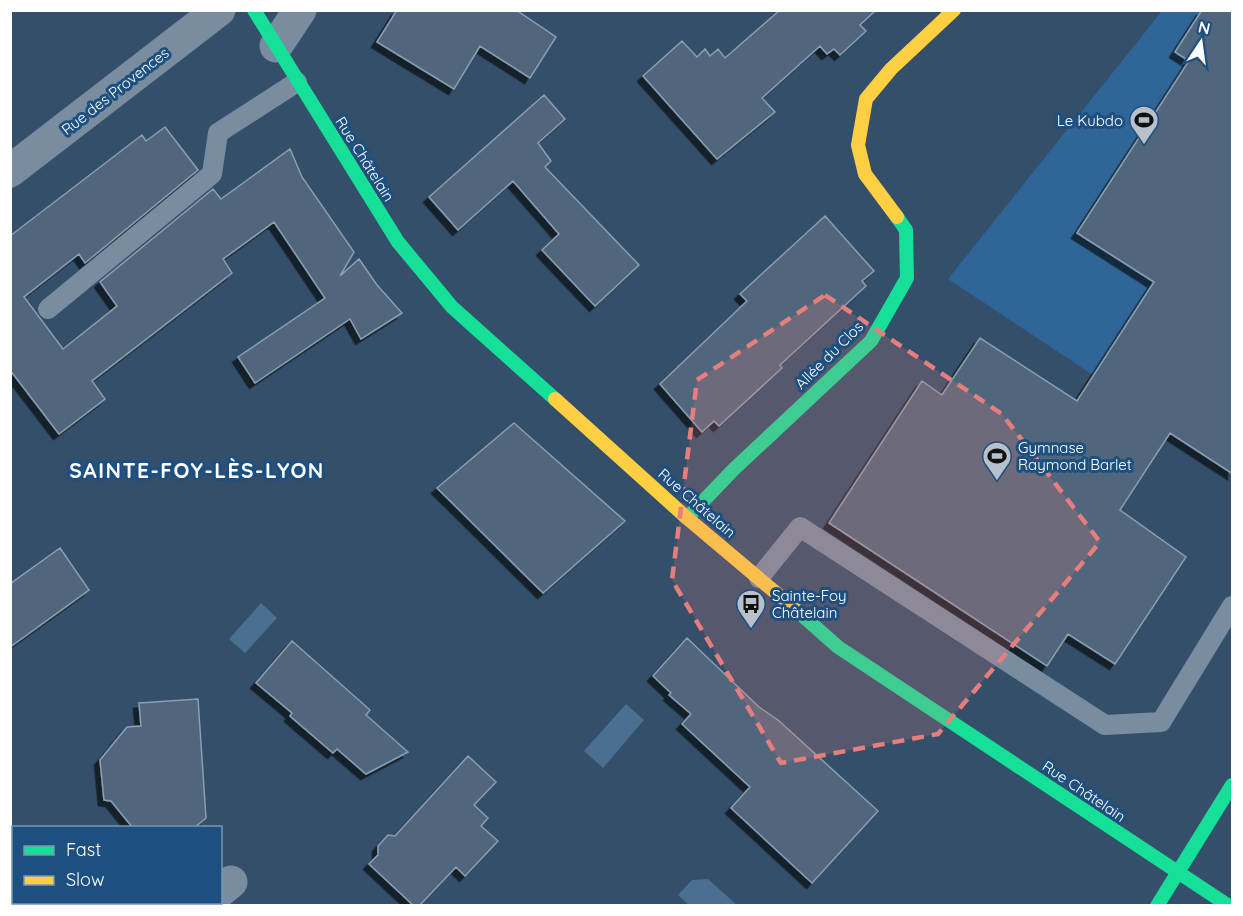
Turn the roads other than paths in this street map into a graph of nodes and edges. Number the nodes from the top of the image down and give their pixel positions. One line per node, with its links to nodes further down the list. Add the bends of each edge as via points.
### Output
1 (219, 10): 7 (street, Rue des Provences)
2 (254, 10): 5 (street, Rue Châtelain)
3 (300, 10): 5 (street)
4 (954, 10): 9 (street, Allée du Clos, via 891,69 866,99 858,145 865,174 906,230 907,279 871,341)
5 (276, 46): 6 (street, Rue Châtelain)
6 (297, 82): 8 (lane, via 218,133 212,174); 9 (street, Rue Châtelain, via 398,242 452,307)
7 (10, 171)
8 (48, 309)
9 (687, 518): 10 (street, Rue Châtelain)
10 (759, 578): 11 (lane, via 800,527 1106,725 1161,722); 13 (street, Rue Châtelain, via 838,647)
11 (1233, 606)
12 (1233, 785): 13 (street)
13 (1178, 873): 14 (street); 15 (street, Rue Châtelain)
14 (1157, 906)
15 (1229, 906)

